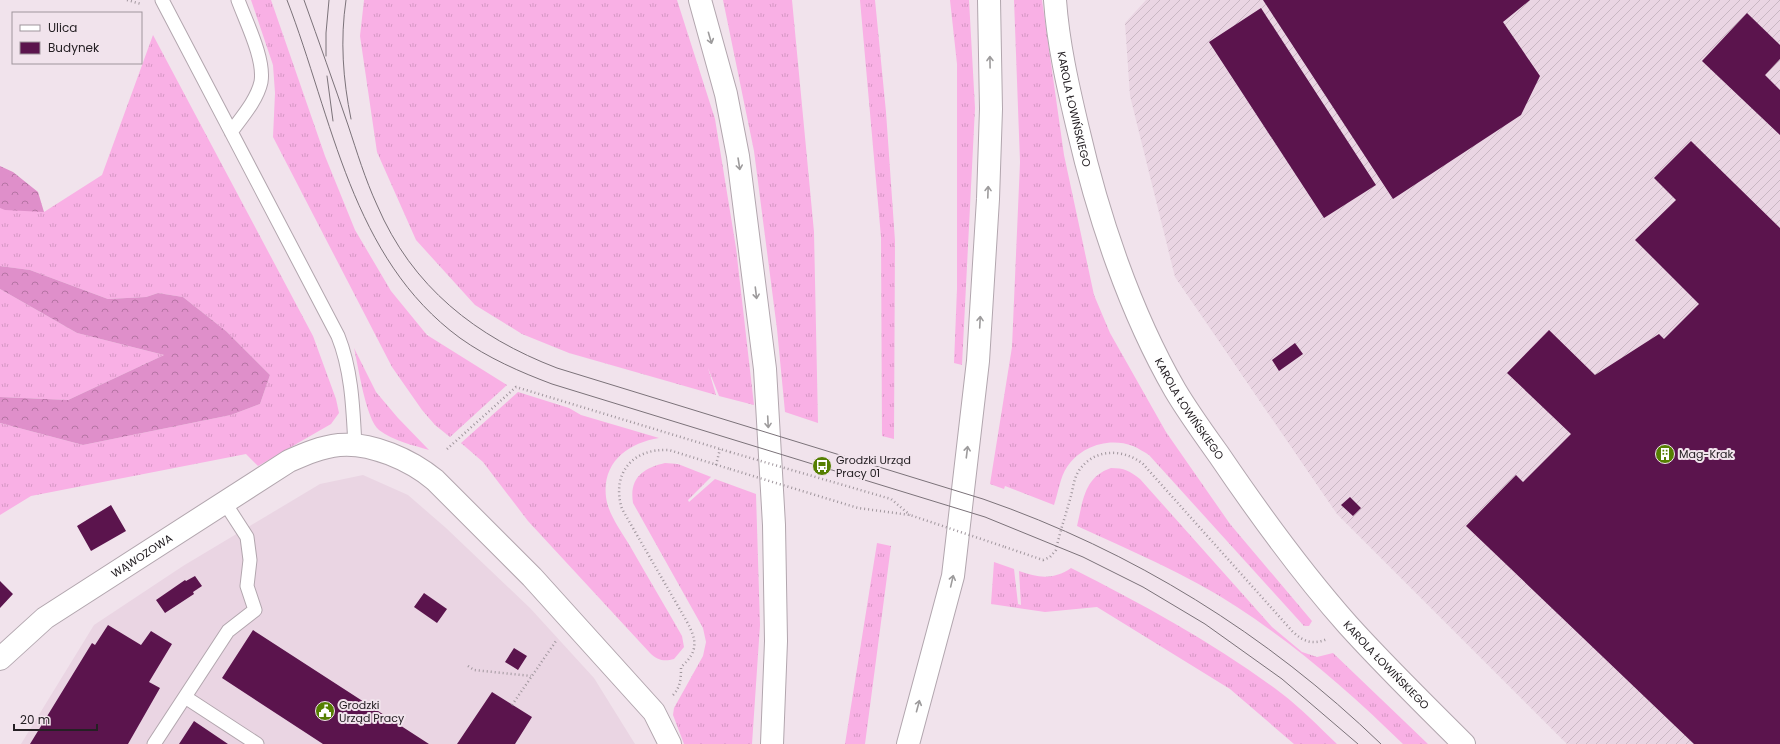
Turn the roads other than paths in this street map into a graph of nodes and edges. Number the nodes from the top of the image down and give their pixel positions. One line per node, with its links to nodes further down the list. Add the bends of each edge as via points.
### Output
1 (162, 0): 6 (lane)
2 (238, 0): 6 (lane, via 262,73 258,92)
3 (700, 0): 14 (street, one-way to 14, via 726,94 738,156 765,369 776,610)
4 (989, 0): 15 (street, one-way to 4, via 953,576 978,361 991,109)
5 (1055, 0): 16 (street, KAROLA ŁOWIŃSKIEGO, via 1071,100 1088,176 1122,276 1175,391 1259,515 1299,566 1347,624)
6 (231, 132): 7 (lane, via 338,336 351,382)
7 (355, 446): 8 (street, WĄWOZOWA, via 327,447 289,461); 13 (street, WĄWOZOWA, via 403,459 419,467 435,480 532,577 654,712)
8 (225, 502): 9 (street, WĄWOZOWA, via 46,618); 10 (lane, via 247,537 250,560 246,586 255,610 228,630)
9 (0, 659)
10 (185, 697): 11 (lane); 12 (lane)
11 (154, 744)
12 (257, 744)
13 (670, 744)
14 (772, 744)
15 (908, 744)
16 (1464, 744)

